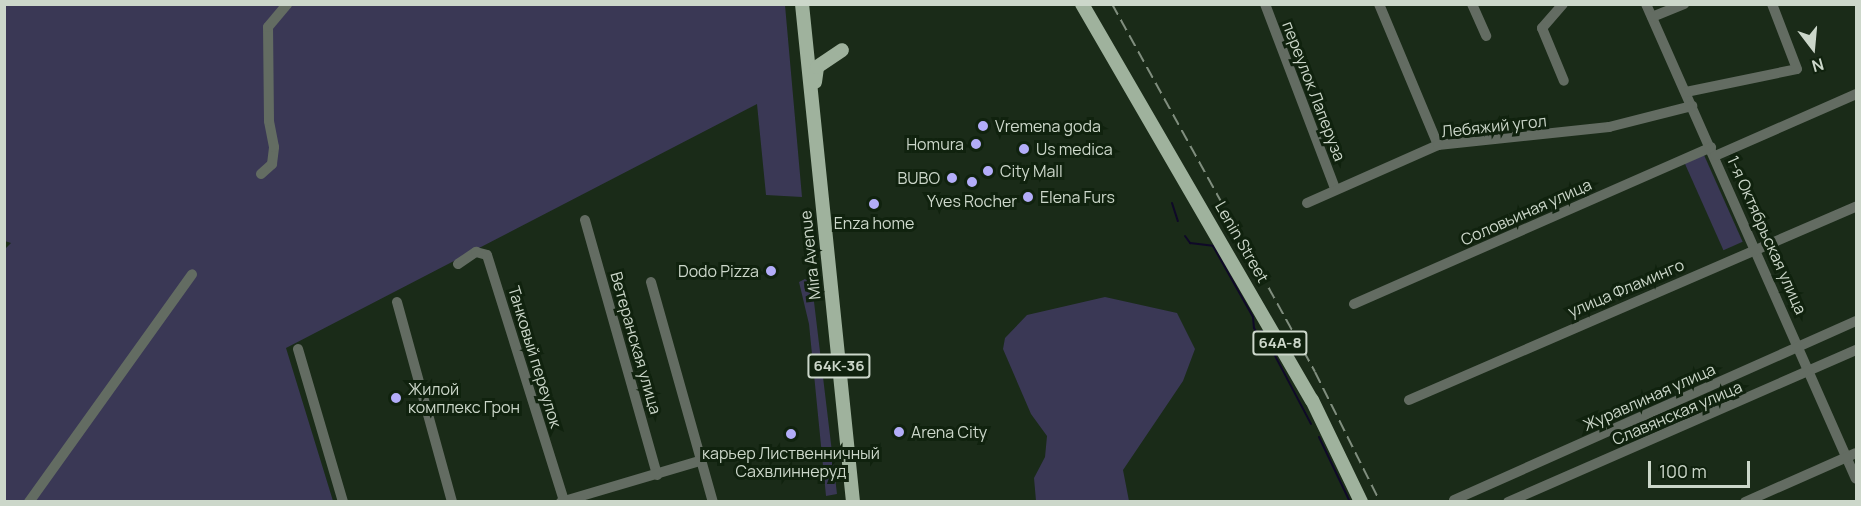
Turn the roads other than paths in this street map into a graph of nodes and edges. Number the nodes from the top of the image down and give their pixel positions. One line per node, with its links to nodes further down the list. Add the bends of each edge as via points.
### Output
1 (287, 4): 22 (street, via 268,27 269,121 274,147 272,164)
2 (802, 4): 13 (main road, via 815,48); 14 (main road, Mira Avenue / 64К-36)
3 (1082, 4): 50 (main road, Lenin Street / 64А-8, via 1312,400)
4 (1265, 4): 23 (street, переулок Лаперуза)
5 (1379, 4): 20 (street)
6 (1472, 4): 12 (street)
7 (1563, 4): 15 (street, via 1542,28)
8 (1646, 4): 11 (street, 1-я Октябрьская улица)
9 (1684, 4): 11 (street)
10 (1772, 4): 16 (street, via 1797,69)
11 (1652, 17): 16 (street, 1-я Октябрьская улица)
12 (1486, 36)
13 (844, 50): 14 (main road); 19 (main road, via 817,67)
14 (808, 60): 19 (main road, Mira Avenue / 64К-36)
15 (1564, 81)
16 (1686, 92): 18 (street, 1-я Октябрьская улица)
17 (1857, 94): 21 (street, Соловьиная улица)
18 (1692, 106): 20 (street, Лебяжий угол, via 1609,127); 21 (street, 1-я Октябрьская улица)
19 (813, 117): 49 (main road, Mira Avenue / 64К-36)
20 (1438, 145): 23 (street, Лебяжий угол, via 1350,186)
21 (1713, 151): 27 (street, 1-я Октябрьская улица); 32 (street, Соловьиная улица)
22 (261, 174)
23 (1335, 188): 24 (street, Лебяжий угол)
24 (1307, 203)
25 (1857, 207): 27 (street, улица Фламинго)
26 (585, 220): 41 (street, Ветеранская улица)
27 (1757, 249): 34 (street, 1-я Октябрьская улица); 38 (street, улица Фламинго)
28 (458, 264): 47 (street, Танковый переулок, via 476,252 487,255)
29 (192, 274): 44 (street)
30 (651, 282): 40 (street)
31 (397, 302): 46 (street)
32 (1354, 304)
33 (1857, 321): 34 (street, Журавлиная улица)
34 (1799, 345): 37 (street, 1-я Октябрьская улица); 43 (street, Журавлиная улица)
35 (298, 349): 45 (street)
36 (1857, 351): 37 (street, Славянская улица)
37 (1810, 372): 39 (street, 1-я Октябрьская улица); 51 (street, Славянская улица)
38 (1408, 400)
39 (1852, 455): 42 (street, 1-я Октябрьская улица); 52 (street)
40 (699, 461): 41 (street); 48 (street)
41 (657, 475): 47 (street)
42 (1857, 479)
43 (1454, 500)
44 (29, 501)
45 (343, 501)
46 (452, 501)
47 (562, 501)
48 (713, 501)
49 (854, 501)
50 (1361, 501)
51 (1509, 501)
52 (1745, 501)

